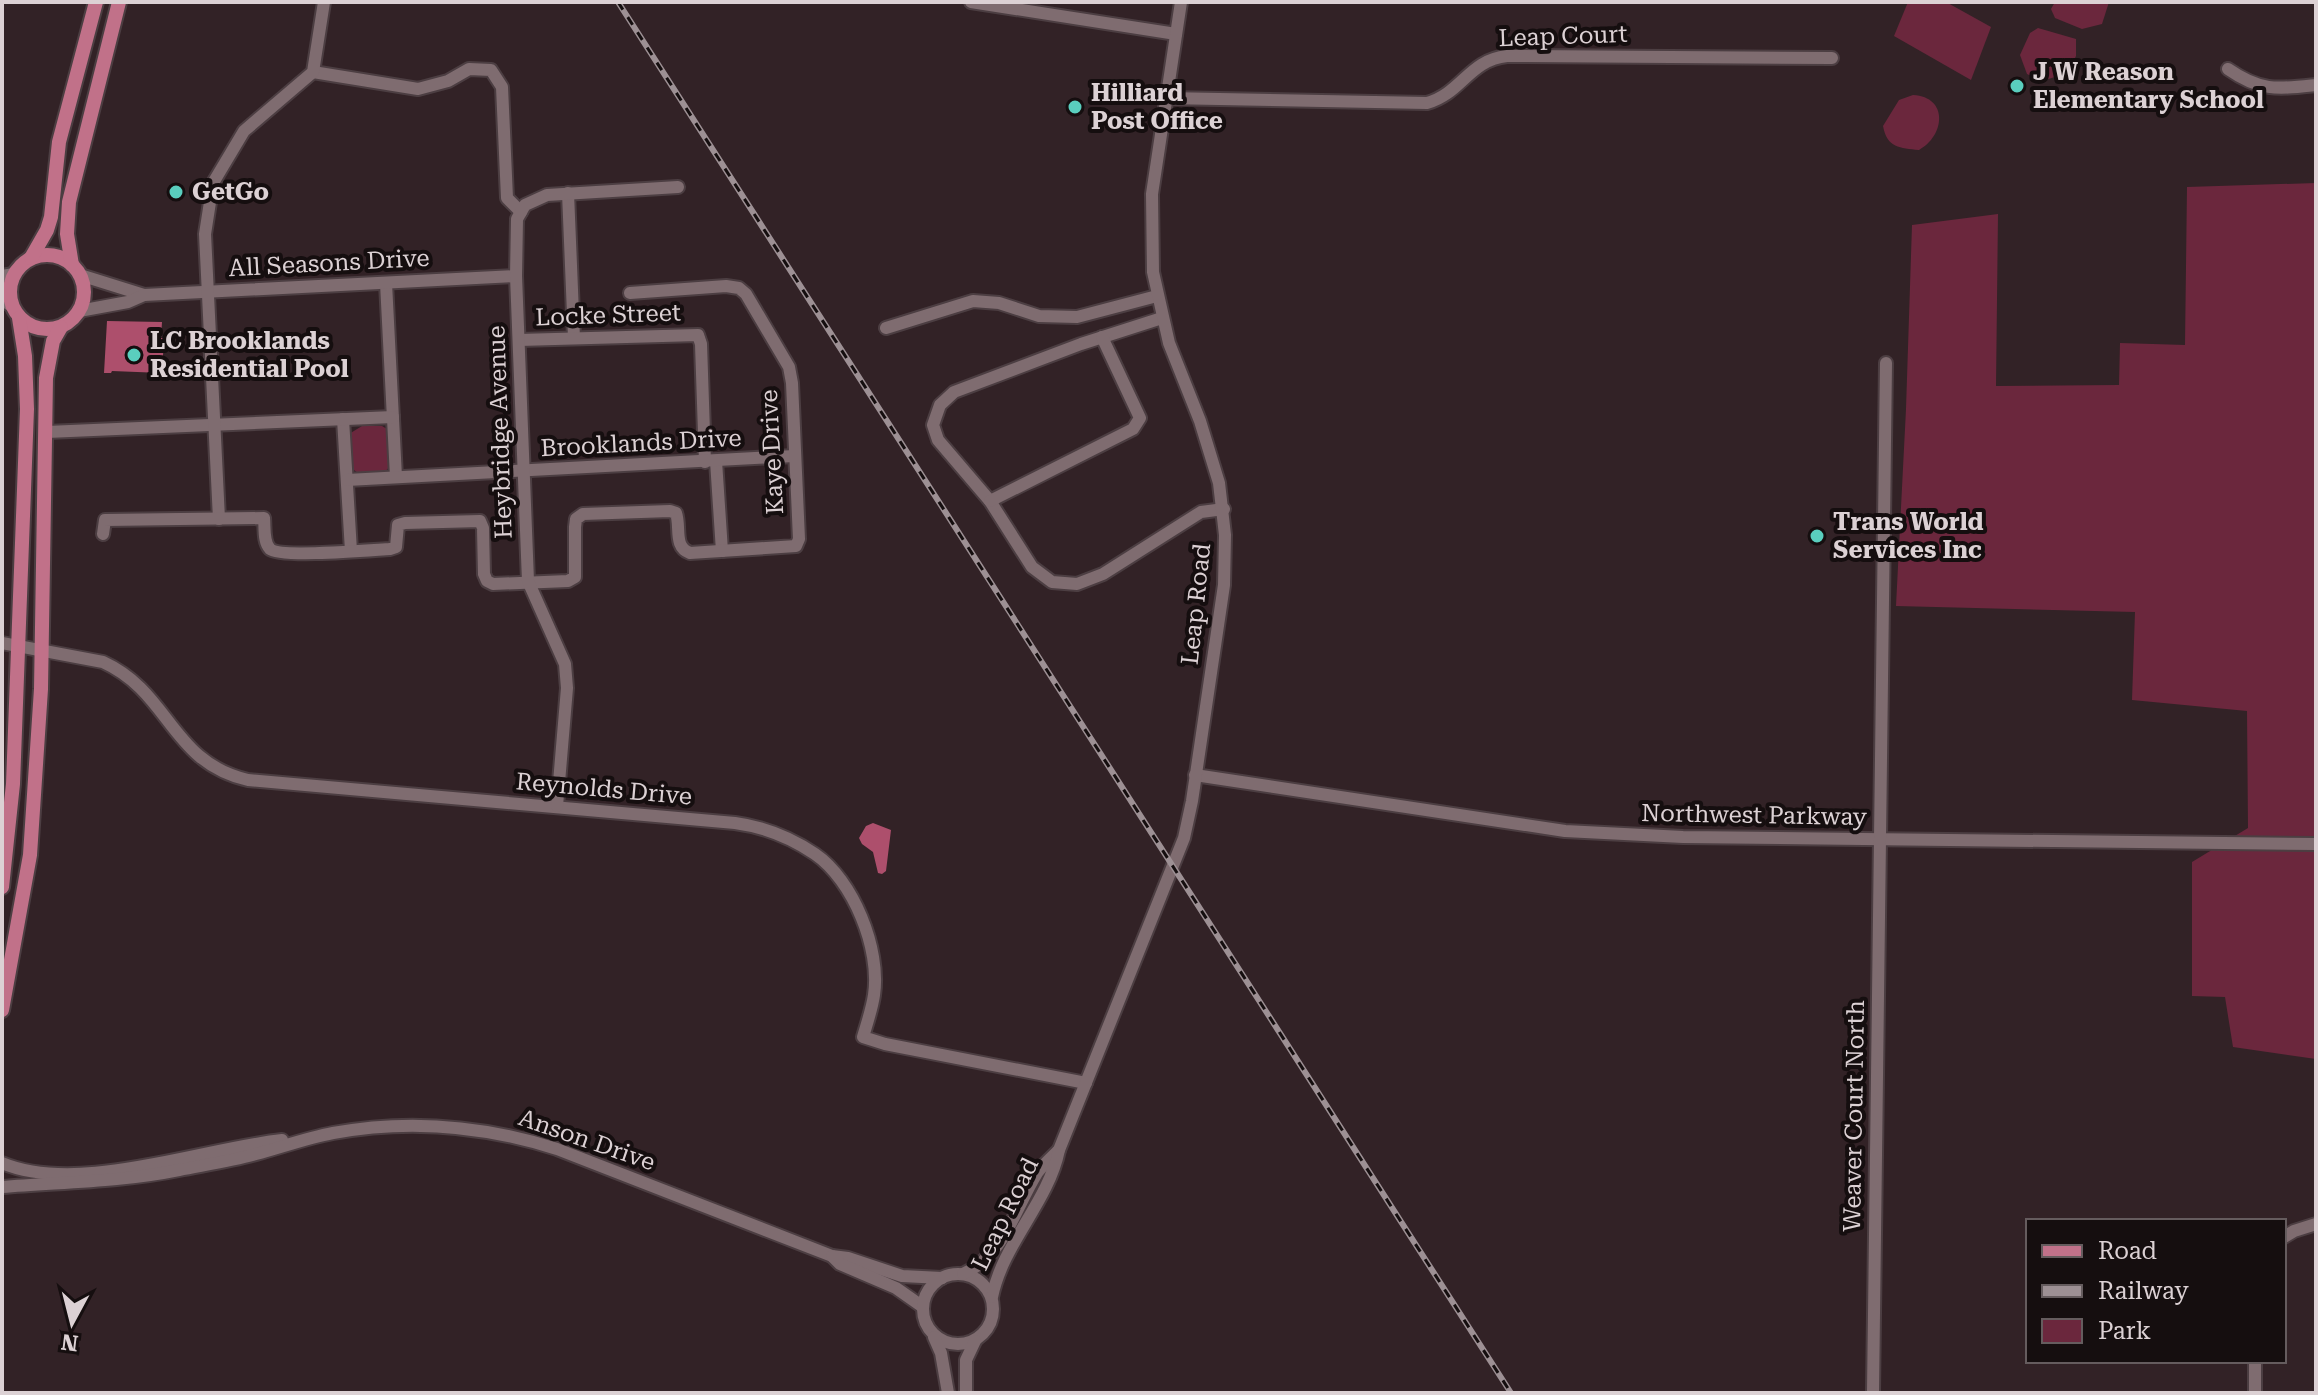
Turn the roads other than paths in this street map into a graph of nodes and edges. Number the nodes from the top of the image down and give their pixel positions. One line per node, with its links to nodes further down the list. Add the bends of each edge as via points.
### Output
1 (96, 2): 15 (main road, via 59,142 51,217)
2 (119, 2): 16 (main road, via 69,202 67,234)
3 (324, 2): 9 (street)
4 (971, 2): 6 (street)
5 (1181, 2): 6 (street, Leap Road)
6 (1176, 34): 11 (street, Leap Road)
7 (1832, 58): 11 (street, Leap Court, via 1507,56 1479,65 1444,98 1427,103)
8 (2228, 69): 10 (street, via 2265,87)
9 (313, 72): 14 (street, via 418,89 469,69 491,70 502,87 507,198); 20 (street, via 244,131 213,183 205,234)
10 (2316, 85)
11 (1166, 98): 23 (street, Leap Road, via 1152,194)
12 (678, 187): 13 (street)
13 (568, 193): 14 (street, via 533,200); 30 (street)
14 (521, 212): 18 (street, Heybridge Avenue)
15 (31, 258): 16 (main road, via 52,255); 17 (main road)
16 (76, 270): 22 (street, All Seasons Drive); 25 (main road, via 84,286)
17 (8, 275): 24 (main road)
18 (516, 276): 19 (street, All Seasons Drive); 31 (street, Heybridge Avenue)
19 (386, 283): 20 (street, All Seasons Drive); 33 (street)
20 (209, 291): 22 (street, All Seasons Drive); 35 (street)
21 (630, 293): 37 (street, Kaye Drive, via 726,286 746,294 789,367)
22 (144, 295): 25 (street, All Seasons Drive)
23 (1157, 296): 26 (street, Leap Road); 28 (street, via 1077,317 1039,316 973,301)
24 (11, 308): 27 (main road, via 26,324 43,330); 50 (main road, via 25,356 27,409)
25 (79, 311): 27 (main road)
26 (1162, 318): 29 (street); 43 (street, Leap Road, via 1212,454)
27 (61, 327): 36 (main road, via 48,363)
28 (886, 328)
29 (1102, 337): 42 (street, via 1140,418 1133,429); 42 (street, via 954,392 940,405 933,425 938,440)
30 (574, 338): 31 (street, Locke Street); 38 (street, Locke Street, via 698,335)
31 (519, 340): 39 (street, Heybridge Avenue)
32 (1886, 363): 54 (street, Weaver Court North)
33 (393, 417): 34 (street); 40 (street)
34 (343, 419): 35 (street); 41 (street)
35 (215, 425): 36 (street); 44 (street)
36 (47, 432): 51 (main road)
37 (794, 456): 38 (street, Brooklands Drive); 47 (street, Kaye Drive, via 796,546)
38 (711, 462): 39 (street, Brooklands Drive); 47 (street)
39 (524, 472): 40 (street, Brooklands Drive); 48 (street, Heybridge Avenue)
40 (396, 477): 41 (street, Brooklands Drive)
41 (347, 480): 46 (street)
42 (990, 501): 43 (street, via 1032,567 1052,582 1077,584 1103,574 1201,512)
43 (1224, 509): 52 (street, Leap Road, via 1224,585)
44 (219, 519): 45 (street, via 105,520); 46 (street, via 264,518 267,544 276,553)
45 (103, 534)
46 (351, 551): 48 (street, via 396,547 398,525 405,523 480,521 487,581)
47 (722, 551): 48 (street, via 683,551 676,513 670,511 583,514 576,519 575,577)
48 (528, 581): 53 (street, Heybridge Avenue, via 565,664)
49 (2, 643): 50 (street, Reynolds Drive)
50 (18, 646): 51 (street, Reynolds Drive); 56 (main road, via 10,830)
51 (42, 651): 53 (street, Reynolds Drive, via 103,662 126,674 156,702 195,755 233,777); 57 (main road, via 30,855)
52 (1195, 775): 54 (street, Northwest Parkway, via 1565,831); 58 (street, Leap Road, via 1184,838)
53 (557, 806): 58 (street, Reynolds Drive, via 735,823 784,836 824,862 863,922 875,983 863,1037)
54 (1880, 839): 55 (street, Northwest Parkway); 75 (street, Weaver Court North)
55 (2316, 844)
56 (2, 887)
57 (2, 1010)
58 (1086, 1083): 60 (street, Leap Road)
59 (317, 1137): 61 (street, Anson Drive, via 251,1143 91,1172 49,1174); 62 (street, Anson Drive, via 135,1178); 65 (street, Anson Drive, via 407,1126 517,1137 606,1166)
60 (1059, 1150): 66 (street, Leap Road, via 1038,1172 993,1254); 68 (street, Leap Road, via 1053,1173 1000,1267)
61 (2, 1163)
62 (2, 1187)
63 (2316, 1224): 64 (street)
64 (2286, 1236)
65 (832, 1256): 67 (street, Anson Drive, via 902,1276); 69 (street, Anson Drive)
66 (963, 1274): 67 (street); 68 (street, via 980,1282)
67 (942, 1278): 69 (street, via 928,1290)
68 (992, 1297): 71 (street, via 992,1322)
69 (923, 1307): 70 (street)
70 (933, 1334): 71 (street, via 953,1345); 73 (street)
71 (975, 1341): 74 (street, via 966,1360)
72 (2255, 1363): 76 (street)
73 (948, 1393)
74 (966, 1393)
75 (1873, 1393)
76 (2255, 1393)

